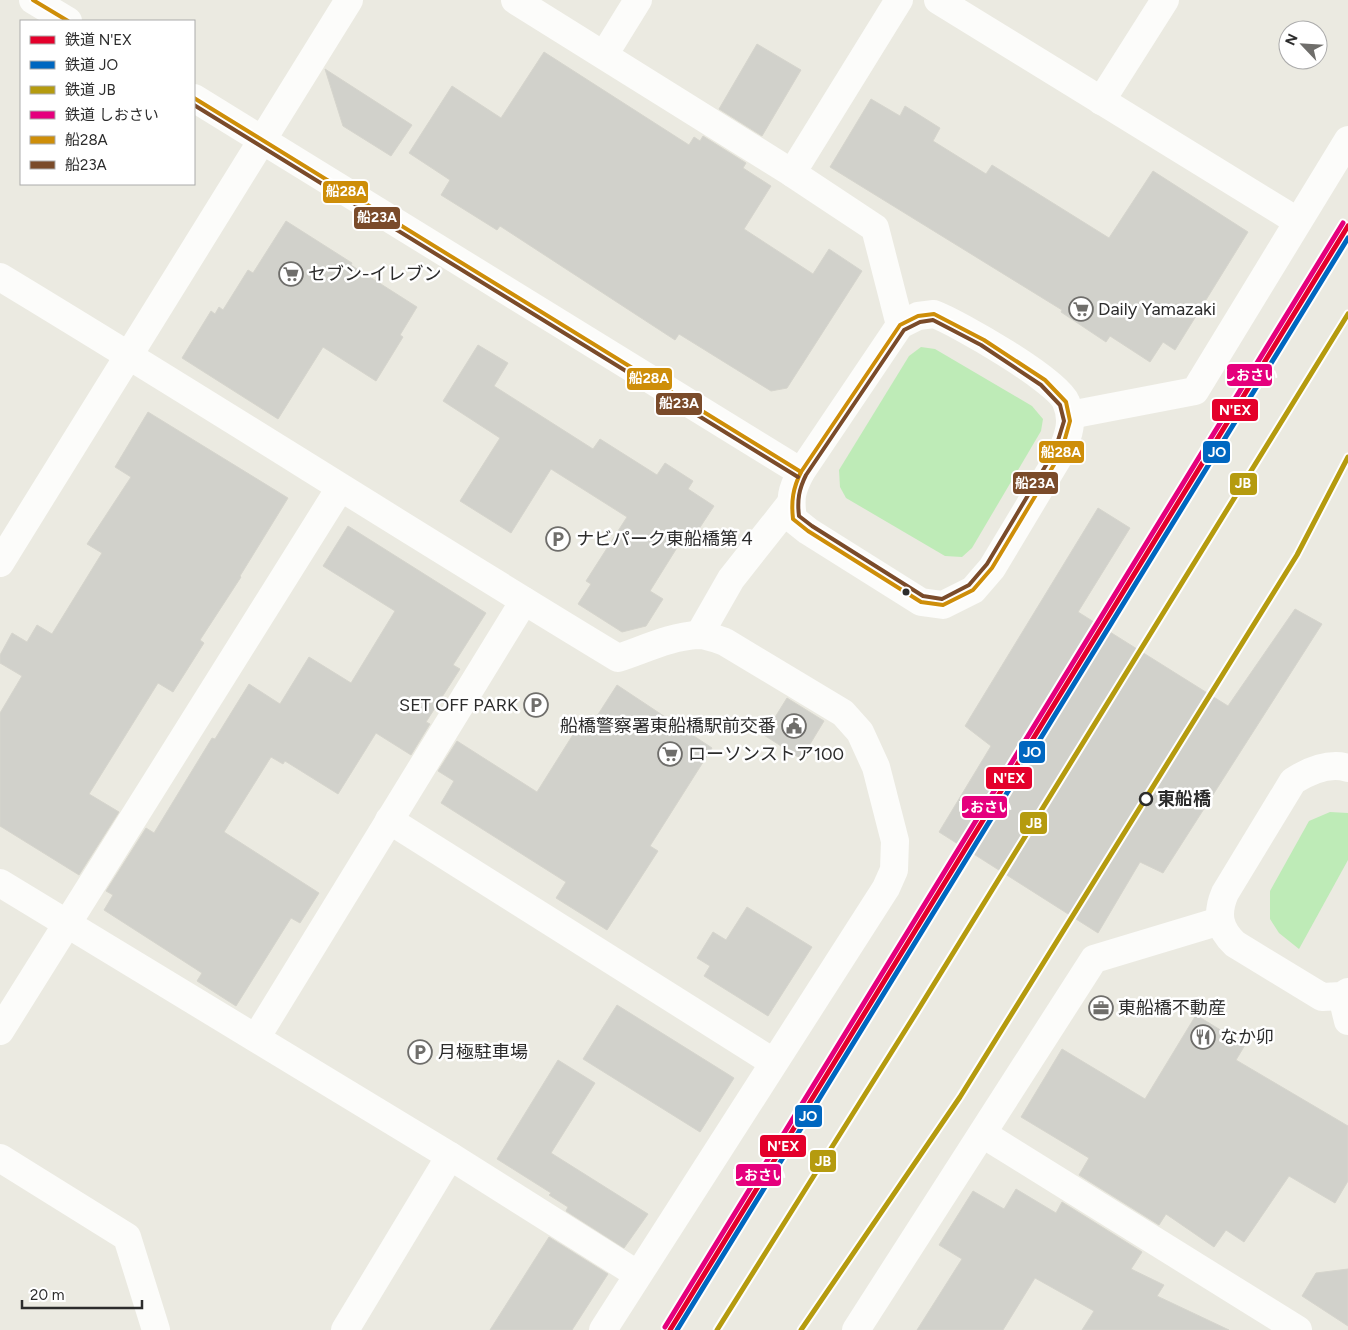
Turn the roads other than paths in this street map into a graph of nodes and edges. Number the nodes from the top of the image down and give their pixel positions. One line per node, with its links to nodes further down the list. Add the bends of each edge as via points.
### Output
1 (33, 0): 8 (street)
2 (349, 0): 12 (street)
3 (515, 0): 9 (street)
4 (638, 0): 9 (street)
5 (899, 0): 14 (street)
6 (938, 0): 11 (street)
7 (1165, 0): 11 (street)
8 (66, 20)
9 (604, 55): 14 (street)
10 (195, 99): 12 (street)
11 (1101, 100): 15 (street)
12 (261, 139): 18 (street); 20 (street)
13 (1348, 140): 15 (street)
14 (792, 173): 17 (street, via 874,228)
15 (1296, 222): 19 (street, via 1195,391)
16 (0, 277): 18 (street)
17 (900, 325): 19 (street, via 918,316 934,314 952,321 1051,384 1065,400); 20 (street)
18 (130, 355): 21 (street); 23 (street)
19 (1070, 415): 22 (street, via 1070,432 1061,453 992,568 973,590 943,604 921,602 808,531 793,519)
20 (801, 472): 22 (street, via 792,489)
21 (340, 488): 24 (street); 30 (street)
22 (791, 502): 25 (street, via 732,579)
23 (0, 564)
24 (524, 601): 25 (street, via 618,658); 27 (street)
25 (699, 635): 34 (street, via 725,642 843,713 860,732 876,767 895,841 894,870 886,888)
26 (1348, 768): 29 (street, via 1325,767 1293,781 1224,893 1219,907)
27 (389, 820): 33 (street); 34 (street)
28 (0, 882): 30 (street)
29 (1220, 921): 31 (street, via 1226,935 1243,949 1322,997); 35 (street, via 1094,959)
30 (67, 923): 32 (street); 33 (street)
31 (1346, 1003)
32 (0, 1031)
33 (256, 1038): 36 (street)
34 (773, 1062): 38 (street)
35 (983, 1134): 42 (street); 43 (street)
36 (450, 1156): 38 (street); 40 (street)
37 (0, 1158): 39 (street, via 127,1237)
38 (637, 1274): 41 (street)
39 (156, 1330)
40 (345, 1330)
41 (602, 1330)
42 (856, 1330)
43 (1298, 1330)

